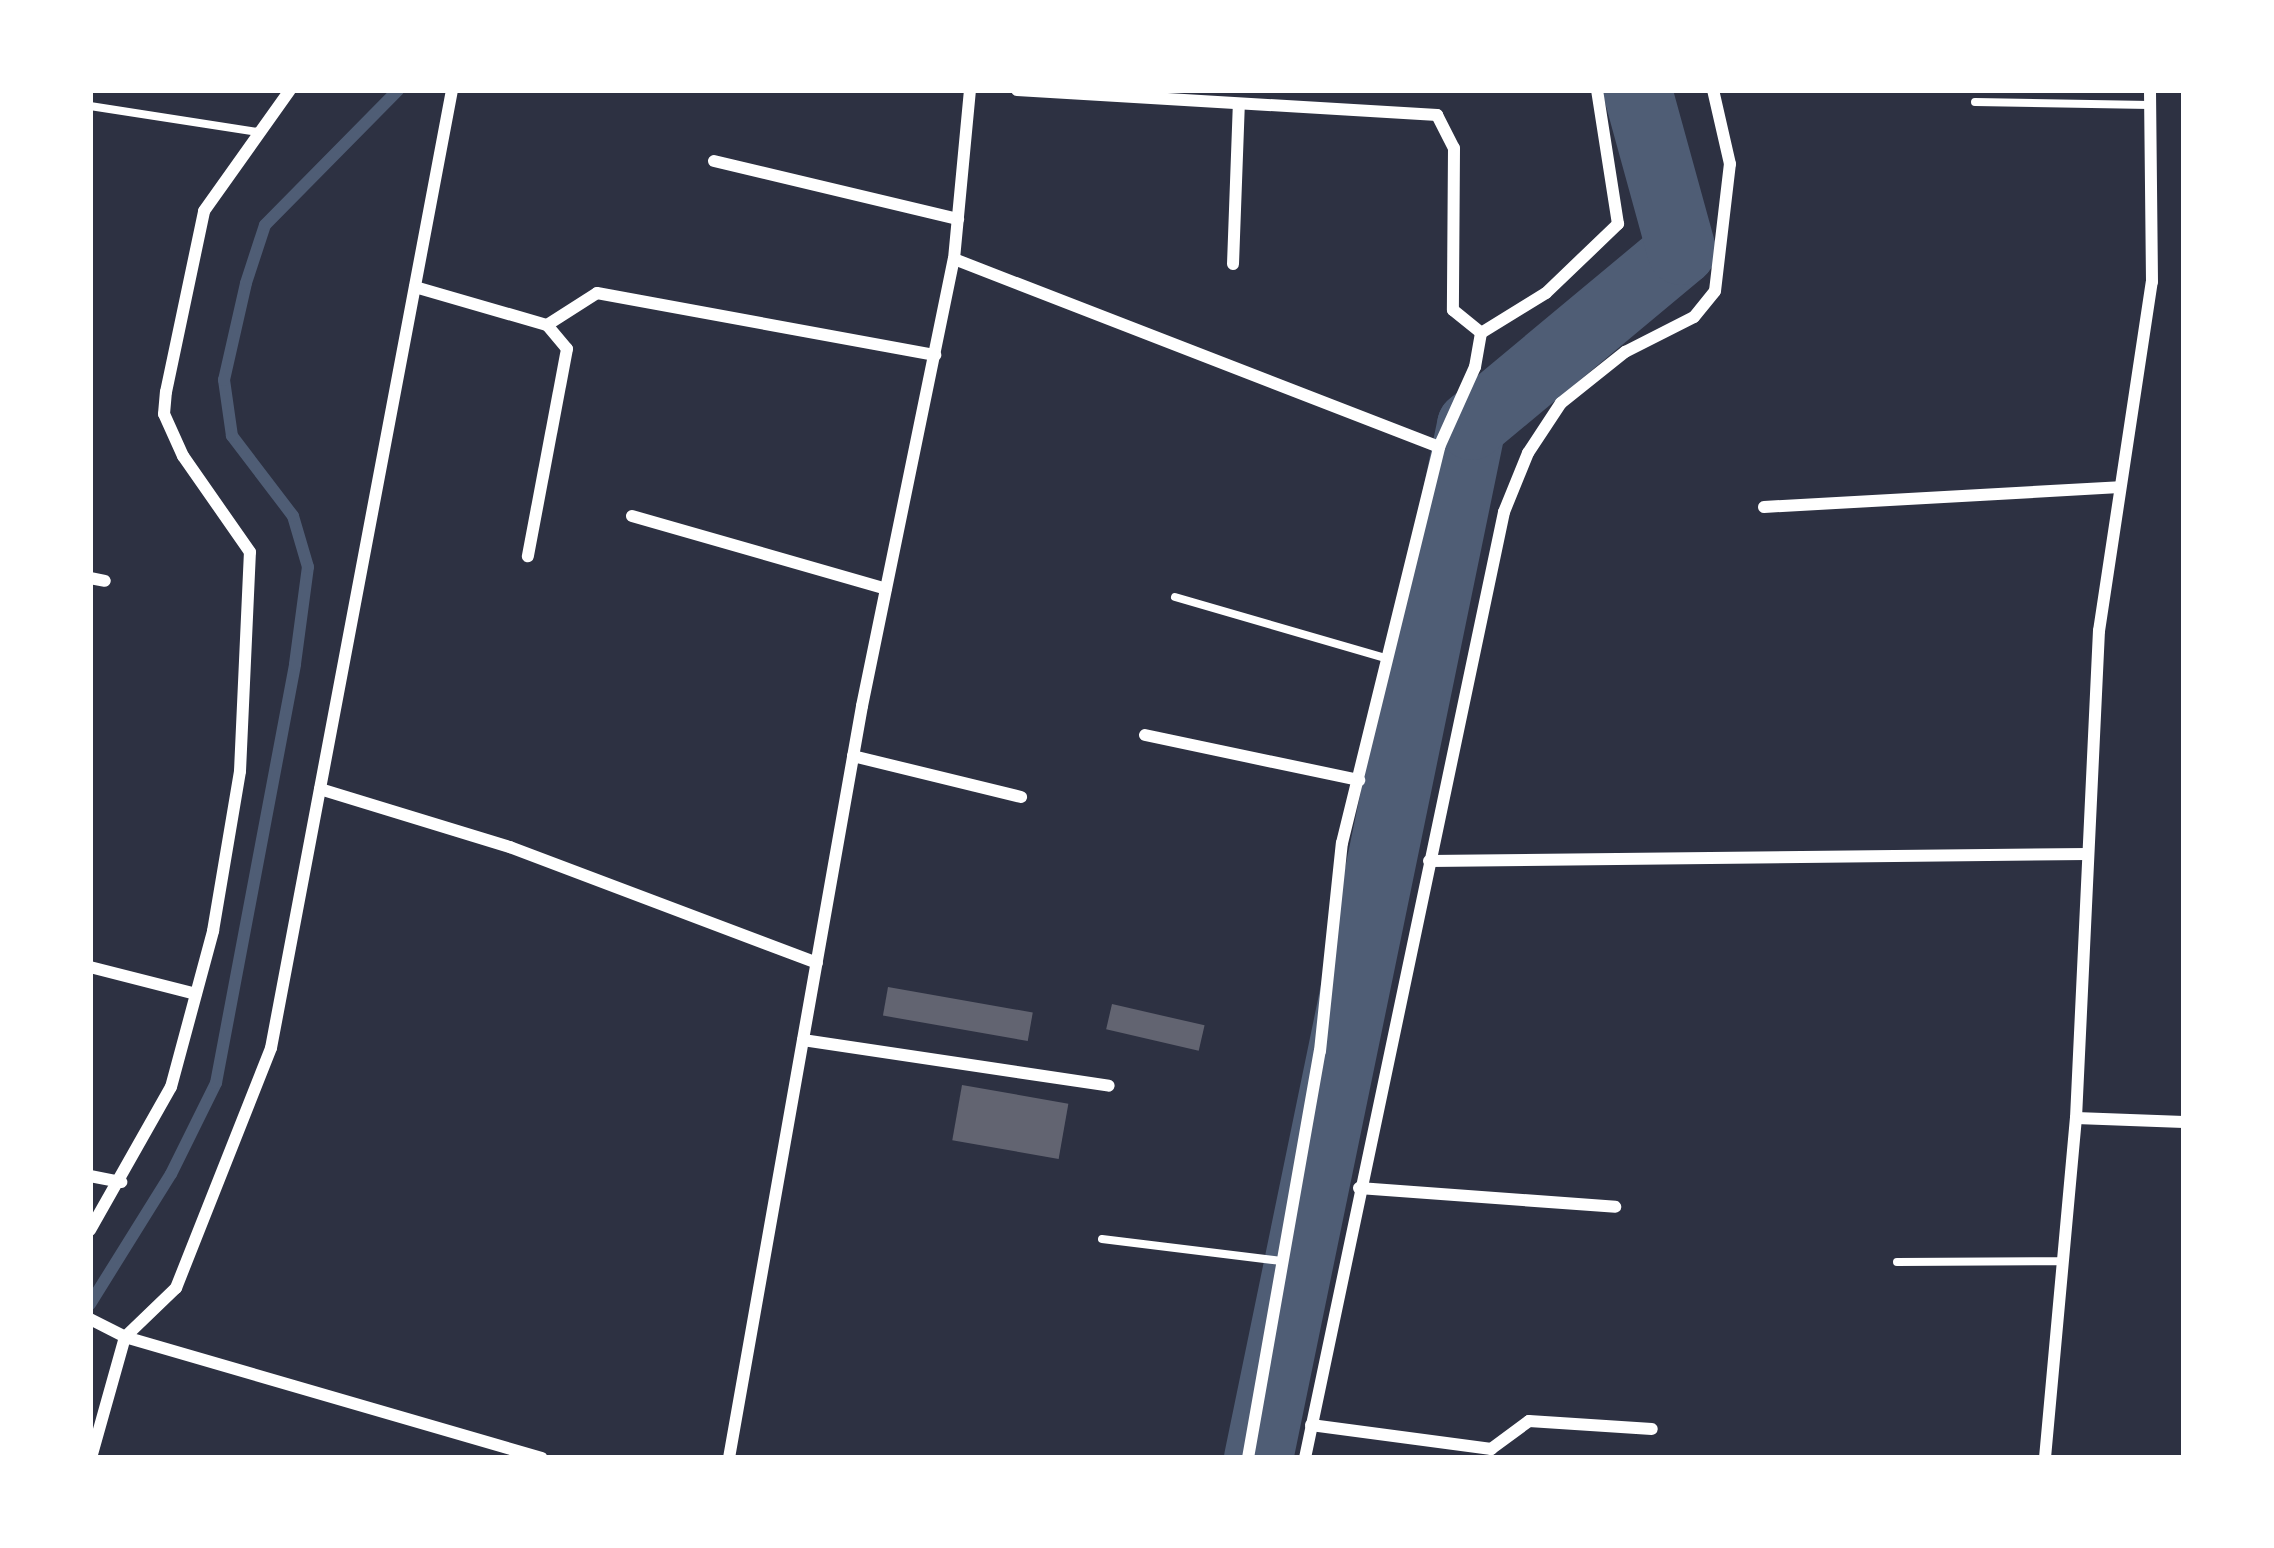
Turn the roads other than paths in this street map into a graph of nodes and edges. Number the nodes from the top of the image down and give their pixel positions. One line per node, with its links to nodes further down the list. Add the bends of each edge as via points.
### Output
1 (290, 90): 11 (street)
2 (452, 90): 16 (street)
3 (970, 90): 13 (street)
4 (1017, 90): 9 (street)
5 (1597, 90): 18 (street, via 1618,224 1546,293)
6 (1713, 90): 36 (street, via 1730,164 1715,291 1694,317 1625,352 1561,403 1528,453 1504,512)
7 (2150, 98): 8 (lane); 21 (street, via 2152,282)
8 (1975, 102)
9 (1239, 104): 15 (street); 18 (street, via 1437,115 1454,148 1453,310)
10 (90, 106): 11 (lane)
11 (260, 132): 39 (street, via 204,211 164,413 250,552 240,771)
12 (714, 161): 13 (street)
13 (958, 219): 14 (street)
14 (954, 259): 19 (street); 20 (street)
15 (1233, 264)
16 (415, 286): 17 (street); 33 (street)
17 (547, 325): 19 (street, via 597,293); 24 (street, via 567,350)
18 (1481, 333): 20 (street, via 1475,368)
19 (935, 355): 27 (street)
20 (1438, 448): 29 (street)
21 (2119, 487): 22 (street); 35 (street, via 2098,631)
22 (1764, 507)
23 (632, 516): 27 (street)
24 (528, 556)
25 (90, 578): 26 (street)
26 (106, 581)
27 (886, 589): 31 (street)
28 (1175, 597): 29 (lane)
29 (1389, 660): 32 (street)
30 (1145, 735): 32 (street)
31 (853, 755): 34 (street); 37 (street)
32 (1359, 780): 50 (street, via 1342,843 1320,1051)
33 (320, 789): 37 (street, via 510,847); 54 (street, via 271,1048 176,1288)
34 (1021, 797)
35 (2088, 854): 36 (street); 42 (street)
36 (1429, 860): 46 (street)
37 (817, 964): 40 (street)
38 (90, 967): 39 (street)
39 (196, 994): 45 (street, via 171,1087)
40 (803, 1040): 41 (street); 59 (street)
41 (1108, 1086)
42 (2077, 1118): 43 (street); 51 (street)
43 (2184, 1122)
44 (90, 1176): 45 (street)
45 (121, 1182): 48 (street)
46 (1359, 1188): 47 (street); 55 (street)
47 (1615, 1207)
48 (90, 1230)
49 (1102, 1238): 50 (lane)
50 (1280, 1261): 60 (street)
51 (2063, 1261): 52 (lane); 62 (street)
52 (1897, 1262)
53 (90, 1319): 54 (street)
54 (125, 1337): 57 (street); 58 (street)
55 (1311, 1425): 56 (street, via 1491,1449 1529,1421); 61 (street)
56 (1652, 1429)
57 (91, 1458)
58 (542, 1458)
59 (729, 1458)
60 (1248, 1458)
61 (1305, 1458)
62 (2045, 1458)

